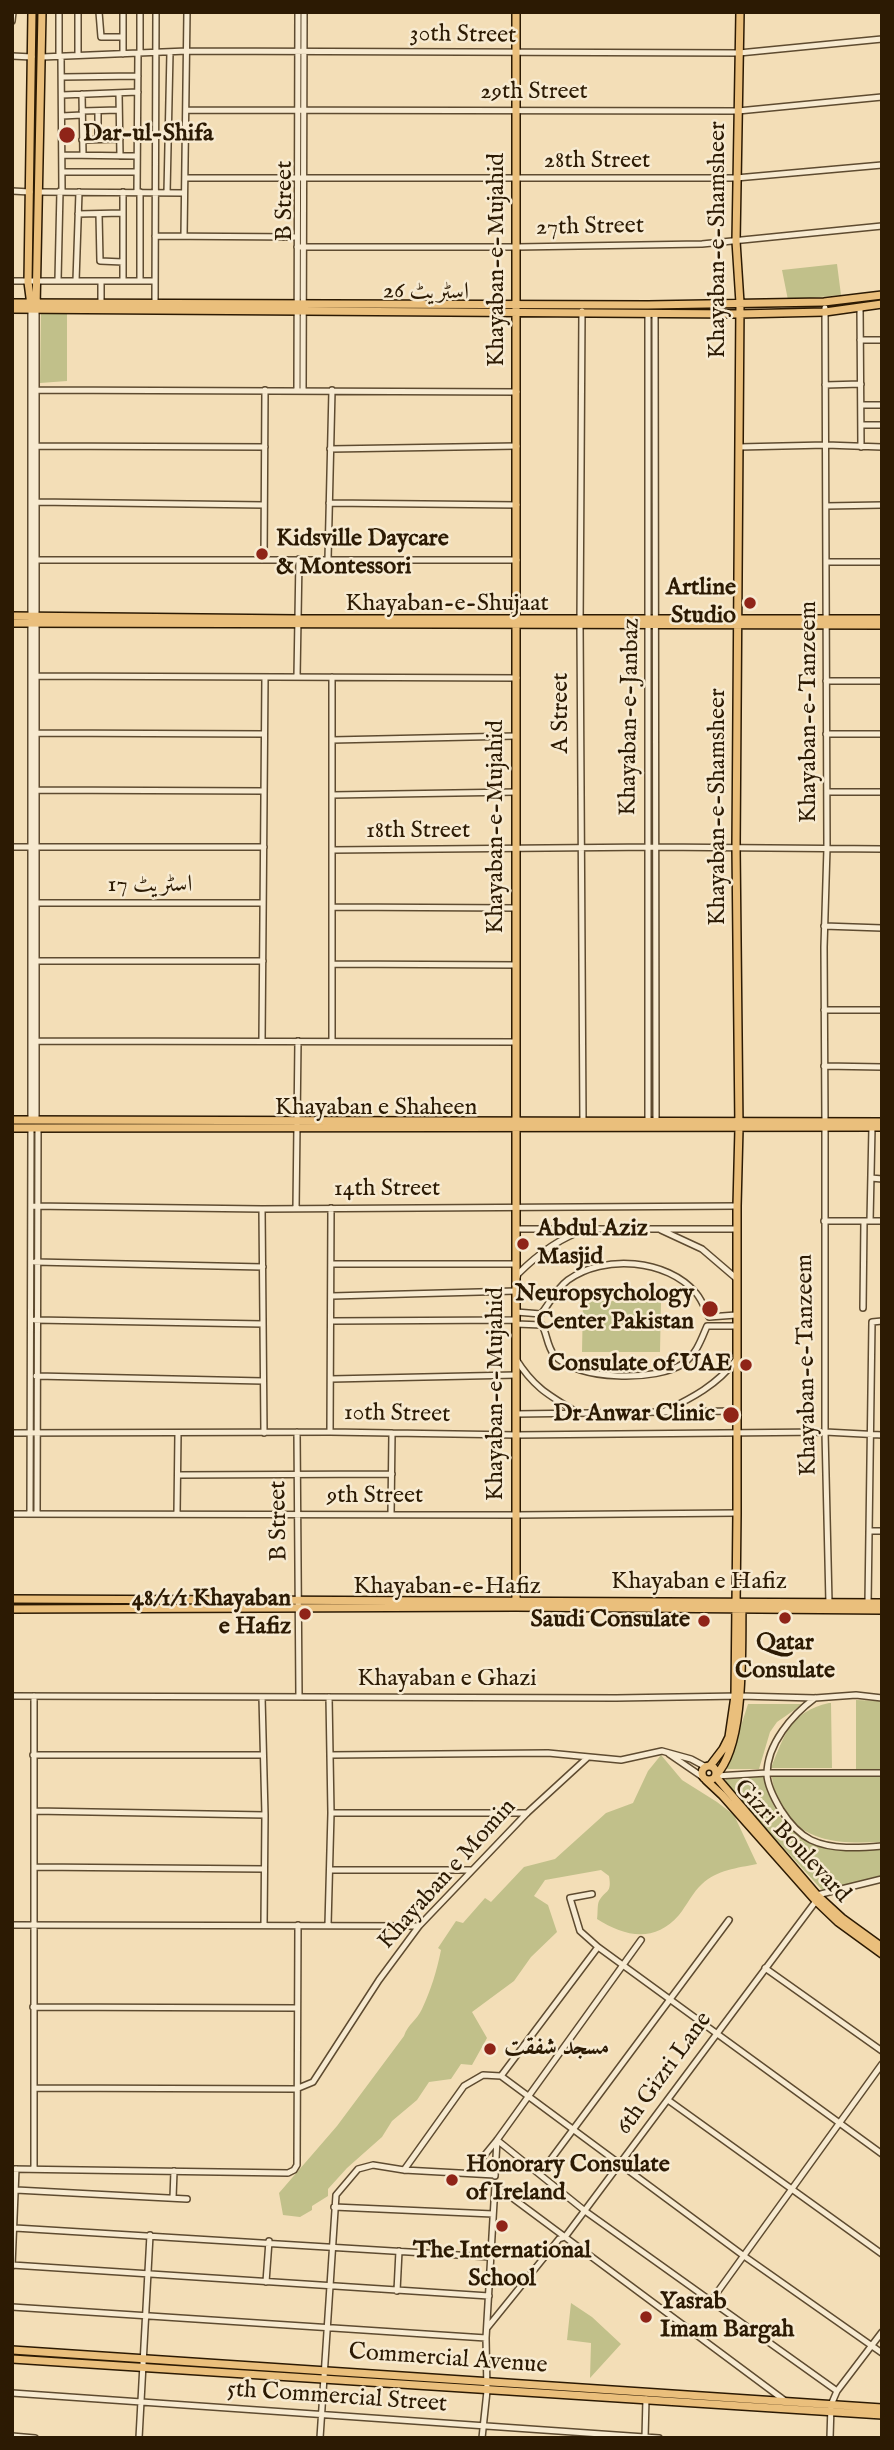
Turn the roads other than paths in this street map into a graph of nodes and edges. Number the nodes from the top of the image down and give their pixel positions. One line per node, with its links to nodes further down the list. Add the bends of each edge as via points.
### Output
1 (13, 12): 15 (street)
2 (32, 12): 29 (main road)
3 (42, 12): 30 (main road)
4 (59, 12): 27 (street)
5 (78, 12): 26 (street)
6 (99, 12): 16 (street, via 101,37)
7 (123, 12): 16 (street)
8 (140, 12): 21 (street)
9 (156, 12): 22 (street)
10 (187, 12): 18 (street)
11 (298, 12): 20 (street, B Street)
12 (304, 12): 20 (street, B Street)
13 (516, 12): 25 (main road, Khayaban-e-Mujahid)
14 (740, 12): 23 (main road, Khayaban-e-Shamsheer)
15 (12, 21)
16 (123, 37): 24 (street)
17 (882, 39): 23 (street, 30th Street)
18 (187, 51): 19 (street, 30th Street); 20 (street, 30th Street); 39 (street)
19 (170, 52): 22 (street, 30th Street); 67 (street)
20 (301, 52): 25 (street, 30th Street); 40 (street, B Street)
21 (139, 53): 22 (street, 30th Street); 24 (street, 30th Street); 31 (street)
22 (157, 53): 66 (street)
23 (739, 53): 25 (street, 30th Street); 43 (main road, Khayaban-e-Shamsheer)
24 (123, 54): 26 (street, 30th Street)
25 (517, 54): 42 (main road, Khayaban-e-Mujahid)
26 (78, 55): 27 (street, 30th Street)
27 (60, 56): 30 (street, 30th Street); 32 (street)
28 (12, 57): 29 (street)
29 (32, 57): 62 (main road)
30 (42, 57): 62 (main road)
31 (138, 76): 32 (street); 33 (street)
32 (62, 77): 36 (street)
33 (138, 92): 34 (street); 52 (street)
34 (119, 93): 35 (street); 38 (street)
35 (82, 94): 36 (street); 44 (street)
36 (62, 95): 45 (street)
37 (882, 97): 43 (street, 29th Street)
38 (120, 110): 41 (street); 47 (street)
39 (186, 110): 40 (street, 29th Street); 56 (street)
40 (301, 110): 42 (street, 29th Street); 58 (street, B Street)
41 (98, 111): 44 (street); 46 (street)
42 (517, 111): 43 (street, 29th Street); 59 (main road, Khayaban-e-Mujahid)
43 (738, 111): 57 (main road, Khayaban-e-Shamsheer)
44 (82, 113): 45 (street); 48 (street)
45 (62, 116): 49 (street)
46 (98, 139): 47 (street); 48 (street)
47 (120, 139): 51 (street)
48 (82, 140): 50 (street)
49 (63, 155): 50 (street); 55 (street)
50 (83, 155): 51 (street)
51 (120, 156): 52 (street)
52 (137, 156): 54 (street)
53 (882, 165): 57 (street, 28th Street)
54 (137, 172): 55 (street); 65 (street)
55 (63, 173): 61 (street)
56 (185, 178): 58 (street, 28th Street); 68 (street)
57 (736, 178): 59 (street, 28th Street); 77 (main road, Khayaban-e-Shamsheer)
58 (300, 179): 59 (street, 28th Street); 76 (street, B Street); 78 (street, B Street)
59 (517, 179): 79 (main road, Khayaban-e-Mujahid)
60 (12, 191): 62 (street); 69 (street)
61 (61, 191): 62 (street); 63 (street); 81 (street)
62 (35, 192): 88 (main road)
63 (79, 192): 64 (street); 71 (street)
64 (123, 192): 65 (street); 70 (street)
65 (138, 192): 66 (street); 86 (street)
66 (155, 192): 67 (street); 74 (street)
67 (167, 193): 68 (street)
68 (184, 193): 75 (street)
69 (12, 201)
70 (123, 213): 72 (street); 80 (street)
71 (78, 214): 72 (street); 83 (street)
72 (99, 214): 80 (street, via 100,261)
73 (882, 226): 77 (street, 27th Street)
74 (155, 236): 75 (street); 87 (street)
75 (184, 236): 76 (street)
76 (297, 237): 78 (street, B Street)
77 (736, 241): 79 (street, 27th Street); 94 (main road, Khayaban-e-Shamsheer)
78 (300, 247): 79 (street, 27th Street); 99 (street, B Street)
79 (517, 247): 93 (main road, Khayaban-e-Mujahid)
80 (123, 262): 85 (street)
81 (58, 280): 83 (street); 88 (street)
82 (12, 281): 88 (street)
83 (76, 281): 84 (street)
84 (100, 281): 85 (street); 97 (street)
85 (123, 281): 86 (street)
86 (140, 281): 87 (street)
87 (155, 281): 92 (street)
88 (33, 282): 96 (main road)
89 (882, 295): 90 (main road, اسٹریٹ 26)
90 (824, 302): 94 (main road, اسٹریٹ 26); 102 (street, Khayaban-e-Tanzeem)
91 (12, 303): 96 (main road, اسٹریٹ 26)
92 (155, 303): 97 (main road, اسٹریٹ 26); 99 (main road, اسٹریٹ 26)
93 (517, 303): 95 (main road, اسٹریٹ 26); 99 (main road, اسٹریٹ 26); 105 (main road, Khayaban-e-Mujahid)
94 (740, 303): 95 (main road, اسٹریٹ 26); 106 (main road, Khayaban-e-Shamsheer)
95 (582, 304): 103 (street, A Street)
96 (33, 306): 97 (main road, اسٹریٹ 26); 101 (main road, اسٹریٹ 26); 111 (street)
97 (101, 306): 99 (main road, اسٹریٹ 26)
98 (882, 306): 100 (main road, اسٹریٹ 26)
99 (300, 307): 105 (main road, اسٹریٹ 26); 113 (street, B Street)
100 (860, 308): 102 (main road, اسٹریٹ 26); 107 (street)
101 (12, 309)
102 (825, 312): 106 (main road, اسٹریٹ 26); 110 (street, Khayaban-e-Tanzeem)
103 (582, 313): 104 (main road, اسٹریٹ 26); 105 (main road, اسٹریٹ 26); 146 (street, A Street)
104 (651, 313): 106 (main road, اسٹریٹ 26); 147 (street, Khayaban-e-Janbaz)
105 (517, 314): 115 (main road, Khayaban-e-Mujahid)
106 (739, 314): 124 (main road, Khayaban-e-Shamsheer)
107 (860, 340): 108 (street); 109 (street)
108 (882, 340)
109 (861, 384): 110 (street); 116 (street)
110 (825, 385): 120 (street, Khayaban-e-Tanzeem)
111 (33, 390): 112 (street); 121 (street)
112 (265, 390): 113 (street); 123 (street)
113 (300, 390): 114 (street)
114 (331, 390): 115 (street); 127 (street)
115 (517, 392): 122 (main road, Khayaban-e-Mujahid)
116 (861, 405): 117 (street); 118 (street)
117 (882, 405)
118 (861, 425): 119 (street); 125 (street)
119 (882, 425)
120 (826, 445): 124 (street); 125 (street); 133 (street, Khayaban-e-Tanzeem)
121 (34, 446): 123 (street); 128 (street)
122 (517, 446): 127 (street); 131 (main road, Khayaban-e-Mujahid)
123 (265, 447): 130 (street)
124 (739, 447): 148 (main road, Khayaban-e-Shamsheer)
125 (861, 447): 126 (street)
126 (882, 447)
127 (330, 449): 129 (street)
128 (34, 502): 130 (street); 137 (street)
129 (329, 503): 131 (street); 136 (street)
130 (264, 505): 134 (street)
131 (517, 505): 138 (main road, Khayaban-e-Mujahid)
132 (882, 505): 133 (street)
133 (827, 506): 139 (street, Khayaban-e-Tanzeem)
134 (264, 559): 135 (street); 137 (street)
135 (299, 559): 136 (street); 144 (street)
136 (328, 559): 138 (street)
137 (34, 560): 143 (street)
138 (517, 560): 145 (main road, Khayaban-e-Mujahid)
139 (827, 562): 140 (street); 149 (street, Khayaban-e-Tanzeem)
140 (882, 562)
141 (12, 616): 143 (main road, Khayaban-e-Shujaat)
142 (882, 619): 149 (main road, Khayaban-e-Shujaat)
143 (35, 620): 144 (main road, Khayaban-e-Shujaat); 150 (main road, Khayaban-e-Shujaat); 152 (street)
144 (297, 621): 145 (main road, Khayaban-e-Shujaat); 154 (street)
145 (517, 621): 146 (main road, Khayaban-e-Shujaat); 156 (main road, Khayaban-e-Mujahid)
146 (580, 621): 147 (main road, Khayaban-e-Shujaat); 178 (street, A Street)
147 (653, 622): 148 (main road, Khayaban-e-Shujaat); 172 (street, Khayaban-e-Janbaz); 173 (street, Khayaban-e-Janbaz)
148 (739, 622): 149 (main road, Khayaban-e-Shujaat); 174 (main road, Khayaban-e-Shamsheer)
149 (827, 622): 151 (main road, Khayaban-e-Shujaat); 157 (street, Khayaban-e-Tanzeem)
150 (12, 623)
151 (882, 625)
152 (34, 676): 153 (street); 159 (street)
153 (265, 677): 154 (street); 160 (street)
154 (297, 677): 155 (street)
155 (332, 677): 156 (street); 164 (street)
156 (517, 678): 163 (main road, Khayaban-e-Mujahid)
157 (826, 681): 158 (street); 161 (street, Khayaban-e-Tanzeem)
158 (882, 681)
159 (34, 733): 160 (street); 165 (street)
160 (264, 734): 166 (street)
161 (826, 734): 162 (street); 168 (street, Khayaban-e-Tanzeem)
162 (882, 734)
163 (516, 736): 164 (street); 167 (main road, Khayaban-e-Mujahid)
164 (332, 740): 170 (street)
165 (35, 790): 166 (street); 176 (street)
166 (264, 790): 171 (street)
167 (516, 792): 170 (street); 177 (main road, Khayaban-e-Mujahid)
168 (827, 792): 169 (street); 179 (street, Khayaban-e-Tanzeem)
169 (882, 792)
170 (332, 795): 181 (street)
171 (264, 847): 176 (street); 183 (street)
172 (647, 847): 173 (street, 18th Street); 178 (street, 18th Street); 203 (street, Khayaban-e-Janbaz)
173 (655, 847): 174 (street, 18th Street); 203 (street, Khayaban-e-Janbaz)
174 (736, 847): 179 (street, 18th Street); 209 (main road, Khayaban-e-Shamsheer)
175 (12, 848): 176 (street)
176 (35, 848): 182 (street)
177 (516, 848): 178 (street, 18th Street); 181 (street, 18th Street); 185 (main road, Khayaban-e-Mujahid)
178 (580, 848): 202 (street, A Street)
179 (827, 848): 180 (street, 18th Street); 186 (street, Khayaban-e-Tanzeem)
180 (882, 849)
181 (332, 850): 184 (street)
182 (34, 903): 183 (street, اسٹریٹ 17); 188 (street)
183 (263, 903): 189 (street)
184 (332, 907): 185 (street); 190 (street)
185 (516, 908): 191 (main road, Khayaban-e-Mujahid)
186 (824, 926): 187 (street); 192 (street, Khayaban-e-Tanzeem)
187 (882, 928)
188 (34, 961): 189 (street); 194 (street)
189 (263, 961): 195 (street)
190 (332, 964): 191 (street); 197 (street)
191 (516, 965): 198 (main road, Khayaban-e-Mujahid)
192 (824, 1010): 193 (street); 199 (street, Khayaban-e-Tanzeem)
193 (882, 1010)
194 (34, 1041): 195 (street); 205 (street)
195 (262, 1041): 196 (street)
196 (298, 1041): 197 (street); 206 (street)
197 (332, 1041): 198 (street)
198 (516, 1042): 208 (main road, Khayaban-e-Mujahid)
199 (824, 1066): 200 (street); 207 (street, Khayaban-e-Tanzeem)
200 (882, 1067)
201 (12, 1120): 205 (main road, Khayaban e Shaheen)
202 (583, 1121): 203 (main road, Khayaban e Shaheen); 208 (main road, Khayaban e Shaheen)
203 (652, 1121): 209 (main road, Khayaban e Shaheen)
204 (882, 1122): 207 (main road)
205 (34, 1124): 206 (main road, Khayaban e Shaheen); 212 (main road, Khayaban e Shaheen); 215 (street)
206 (297, 1124): 208 (main road, Khayaban e Shaheen); 220 (street)
207 (825, 1124): 209 (main road); 210 (main road); 221 (street, Khayaban-e-Tanzeem)
208 (516, 1125): 209 (main road, Khayaban e Shaheen); 217 (main road, Khayaban-e-Mujahid)
209 (739, 1126): 216 (main road, Khayaban-e-Shamsheer)
210 (873, 1127): 211 (main road); 213 (street)
211 (882, 1127)
212 (12, 1128)
213 (871, 1178): 214 (street); 222 (street)
214 (882, 1179)
215 (34, 1206): 219 (street, 14th Street); 228 (street)
216 (737, 1206): 217 (street, 14th Street); 227 (main road, Khayaban-e-Shamsheer)
217 (516, 1207): 218 (street, 14th Street); 224 (main road, Khayaban-e-Mujahid)
218 (331, 1208): 220 (street, 14th Street); 229 (street)
219 (262, 1209): 220 (street, 14th Street); 231 (street)
220 (296, 1209)
221 (824, 1221): 222 (street); 260 (street, Khayaban-e-Tanzeem)
222 (867, 1221): 223 (street); 235 (street)
223 (882, 1221)
224 (516, 1228): 225 (street); 230 (main road, Khayaban-e-Mujahid)
225 (592, 1229): 226 (street); 233 (street, via 573,1234 534,1258 518,1274)
226 (659, 1229): 227 (street); 232 (street, via 702,1249)
227 (737, 1229): 232 (main road, Khayaban-e-Shamsheer)
228 (34, 1262): 231 (street); 240 (street); 241 (street)
229 (332, 1264): 230 (street); 234 (street)
230 (516, 1264): 233 (main road, Khayaban-e-Mujahid)
231 (263, 1267): 245 (street)
232 (737, 1279): 237 (main road, Khayaban-e-Shamsheer)
233 (516, 1290): 234 (street); 239 (main road, Khayaban-e-Mujahid)
234 (332, 1296): 242 (street)
235 (863, 1308)
236 (534, 1314): 238 (street, via 543,1312 569,1279 598,1267 624,1264 672,1273 695,1292 708,1316); 239 (street); 244 (street)
237 (736, 1315): 238 (street); 247 (main road, Khayaban-e-Shamsheer)
238 (724, 1316): 246 (street)
239 (516, 1319): 242 (street); 244 (street); 248 (main road, Khayaban-e-Mujahid)
240 (30, 1320): 241 (street); 251 (street)
241 (38, 1320): 245 (street); 251 (street)
242 (332, 1321): 252 (street)
243 (882, 1321): 268 (street, via 872,1322)
244 (533, 1323): 246 (street, via 542,1325 555,1355 573,1368 626,1375 673,1369 691,1357 706,1327)
245 (263, 1324): 253 (street)
246 (724, 1326): 247 (street)
247 (736, 1326): 249 (main road, Khayaban-e-Shamsheer)
248 (516, 1359): 250 (main road, Khayaban-e-Mujahid); 256 (street, via 545,1394)
249 (737, 1359): 254 (main road, Khayaban-e-Shamsheer); 255 (street, via 695,1397)
250 (516, 1375): 252 (street); 257 (main road, Khayaban-e-Mujahid)
251 (34, 1376): 253 (street); 262 (street)
252 (331, 1379): 259 (street)
253 (263, 1381): 264 (street)
254 (736, 1411): 255 (street); 266 (main road, Khayaban-e-Shamsheer)
255 (662, 1412): 256 (street)
256 (579, 1413): 257 (street)
257 (516, 1414): 267 (main road, Khayaban-e-Mujahid)
258 (297, 1432): 259 (street, 10th Street); 264 (street, 10th Street); 272 (street, B Street)
259 (330, 1432): 265 (street, 10th Street)
260 (825, 1432): 266 (street, 10th Street); 268 (street, 10th Street); 285 (street, Khayaban-e-Tanzeem)
261 (12, 1433): 262 (street, 10th Street)
262 (33, 1433): 263 (street, 10th Street); 273 (street)
263 (178, 1433): 264 (street, 10th Street); 271 (street)
264 (264, 1433)
265 (392, 1433): 267 (street, 10th Street); 270 (street)
266 (736, 1433): 267 (street, 10th Street); 275 (main road, Khayaban-e-Shamsheer)
267 (516, 1435): 279 (main road, Khayaban-e-Mujahid)
268 (869, 1435): 269 (street, 10th Street); 280 (street)
269 (882, 1435)
270 (392, 1474): 272 (street); 278 (street)
271 (178, 1475): 272 (street); 274 (street)
272 (297, 1475): 277 (street, B Street)
273 (34, 1513): 274 (street, 9th Street); 276 (street, 9th Street)
274 (177, 1513): 277 (street, 9th Street)
275 (737, 1513): 279 (street, 9th Street); 288 (main road, Khayaban-e-Shamsheer)
276 (12, 1514)
277 (296, 1514): 278 (street, 9th Street); 287 (street, B Street)
278 (391, 1514): 279 (street, 9th Street)
279 (516, 1515): 286 (main road, Khayaban-e-Mujahid)
280 (869, 1531): 281 (street); 283 (street)
281 (882, 1531)
282 (12, 1599): 287 (main road, Khayaban-e-Hafiz)
283 (869, 1601): 284 (main road, Khayaban e Hafiz); 285 (main road, Khayaban e Hafiz)
284 (882, 1601)
285 (829, 1603): 288 (main road, Khayaban e Hafiz)
286 (516, 1604): 287 (main road, Khayaban-e-Hafiz); 288 (main road, Khayaban e Hafiz)
287 (299, 1605): 289 (main road, Khayaban-e-Hafiz); 295 (street, B Street)
288 (739, 1606): 290 (main road); 293 (main road, Khayaban-e-Shamsheer)
289 (12, 1609)
290 (882, 1611)
291 (12, 1696): 292 (street, Khayaban e Ghazi)
292 (34, 1696): 294 (street, Khayaban e Ghazi); 300 (street)
293 (737, 1696): 296 (street, Khayaban e Ghazi); 297 (street, Khayaban e Ghazi); 304 (main road, via 729,1737); 307 (main road, via 736,1730)
294 (262, 1697): 295 (street, Khayaban e Ghazi); 301 (street)
295 (299, 1697): 296 (street, Khayaban e Ghazi)
296 (329, 1697): 302 (street)
297 (815, 1698): 298 (street, Khayaban e Ghazi); 305 (street, via 784,1727)
298 (882, 1698)
299 (669, 1754): 303 (street, via 655,1751 621,1760); 304 (street); 308 (street)
300 (33, 1755): 301 (street); 309 (street)
301 (262, 1755): 312 (street)
302 (330, 1755): 303 (street, via 548,1753); 310 (street)
303 (587, 1758): 311 (street, Khayaban e Momin)
304 (708, 1766): 307 (main road, via 715,1769); 308 (main road, via 702,1771)
305 (767, 1773): 306 (street); 307 (street); 313 (street, via 783,1814 810,1840 844,1847)
306 (882, 1773)
307 (716, 1776): 308 (main road); 320 (main road, Gizri Boulevard)
308 (705, 1779): 320 (main road, Gizri Boulevard)
309 (34, 1811): 312 (street); 314 (street)
310 (331, 1813): 311 (street); 316 (street)
311 (527, 1813): 317 (street, Khayaban e Momin)
312 (265, 1815): 315 (street)
313 (882, 1846)
314 (34, 1867): 315 (street); 323 (street)
315 (264, 1869): 324 (street)
316 (330, 1870): 317 (street); 326 (street)
317 (470, 1870): 327 (street, Khayaban e Momin)
318 (882, 1879): 320 (street)
319 (592, 1894): 329 (street, via 570,1898 580,1931)
320 (816, 1898): 330 (main road, Gizri Boulevard); 331 (main road, Gizri Boulevard, via 838,1922); 333 (street, 6th Gizri Lane)
321 (729, 1920): 334 (street)
322 (12, 1925): 323 (street)
323 (35, 1925): 324 (street); 335 (street)
324 (264, 1925): 325 (street)
325 (298, 1925): 326 (street); 336 (street)
326 (328, 1925): 327 (street)
327 (419, 1926): 342 (street, Khayaban e Momin, via 313,2082)
328 (641, 1940): 332 (street)
329 (598, 1947): 332 (street); 340 (street)
330 (882, 1947)
331 (882, 1954)
332 (622, 1966): 334 (street); 343 (street)
333 (765, 1968): 337 (street, 6th Gizri Lane); 338 (street)
334 (670, 2000): 337 (street); 346 (street)
335 (33, 2007): 336 (street); 341 (street)
336 (296, 2008): 342 (street)
337 (717, 2034): 344 (street, 6th Gizri Lane); 345 (street)
338 (882, 2051)
339 (882, 2064): 345 (street)
340 (501, 2076): 343 (street); 352 (street, via 483,2075 464,2086)
341 (35, 2088): 342 (street); 351 (street)
342 (296, 2089): 353 (street, via 294,2170)
343 (529, 2096): 346 (street); 347 (street)
344 (668, 2100): 349 (street, 6th Gizri Lane); 358 (street)
345 (840, 2123): 348 (street); 358 (street)
346 (573, 2130): 349 (street); 355 (street)
347 (497, 2140): 354 (street); 355 (street); 356 (street)
348 (882, 2154)
349 (620, 2165): 363 (street, 6th Gizri Lane); 373 (street)
350 (14, 2169): 351 (street); 359 (street)
351 (34, 2169): 353 (street)
352 (404, 2170): 354 (street); 362 (street, via 373,2165 358,2169 336,2195)
353 (174, 2171): 360 (street)
354 (470, 2173): 356 (street)
355 (540, 2174): 363 (street)
356 (495, 2175): 357 (street)
357 (495, 2185): 364 (street); 367 (street)
358 (792, 2188): 371 (street); 373 (street)
359 (16, 2190): 360 (street); 365 (street)
360 (173, 2198): 361 (street)
361 (187, 2199)
362 (334, 2207): 364 (street); 369 (street)
363 (585, 2211): 367 (street, 6th Gizri Lane); 380 (street)
364 (493, 2214): 372 (street)
365 (15, 2228): 366 (street); 374 (street)
366 (150, 2235): 368 (street); 375 (street)
367 (565, 2237): 384 (street, 6th Gizri Lane); 398 (street)
368 (269, 2241): 369 (street); 376 (street)
369 (333, 2247): 370 (street); 377 (street)
370 (398, 2251): 372 (street); 378 (street)
371 (882, 2254)
372 (491, 2256): 379 (street)
373 (744, 2256): 380 (street); 387 (street)
374 (12, 2266): 375 (street)
375 (148, 2274): 376 (street); 382 (street)
376 (267, 2282): 377 (street)
377 (331, 2287): 378 (street); 383 (street)
378 (397, 2291): 379 (street)
379 (489, 2296): 384 (street)
380 (711, 2301): 394 (street)
381 (12, 2307): 382 (street)
382 (145, 2316): 383 (street); 391 (street)
383 (327, 2328): 386 (street); 392 (street)
384 (487, 2328): 386 (street)
385 (882, 2332): 387 (street)
386 (486, 2338): 393 (street)
387 (872, 2346): 389 (street); 394 (street)
388 (12, 2350): 391 (main road, Commercial Avenue)
389 (882, 2353)
390 (12, 2359): 391 (main road, Commercial Avenue)
391 (143, 2362): 392 (main road, Commercial Avenue); 397 (street)
392 (325, 2375): 393 (main road, Commercial Avenue); 402 (street)
393 (486, 2386): 396 (main road, Commercial Avenue); 398 (main road, Commercial Avenue); 404 (street)
394 (836, 2390): 401 (street)
395 (12, 2393): 397 (street, 5th Commercial Street)
396 (646, 2399): 400 (main road, Commercial Avenue); 406 (street)
397 (141, 2402): 402 (street, 5th Commercial Street); 408 (street)
398 (786, 2402): 400 (street); 401 (main road, Commercial Avenue)
399 (882, 2408): 401 (main road, Commercial Avenue)
400 (794, 2409): 401 (main road, Commercial Avenue)
401 (831, 2409): 403 (main road, Commercial Avenue); 412 (street)
402 (322, 2414): 404 (street, 5th Commercial Street); 409 (street)
403 (882, 2415)
404 (483, 2426): 406 (street, 5th Commercial Street); 410 (street)
405 (12, 2436): 407 (street)
406 (645, 2437): 411 (street, 5th Commercial Street)
407 (35, 2438)
408 (139, 2438)
409 (320, 2438)
410 (482, 2438)
411 (659, 2438)
412 (830, 2438)

